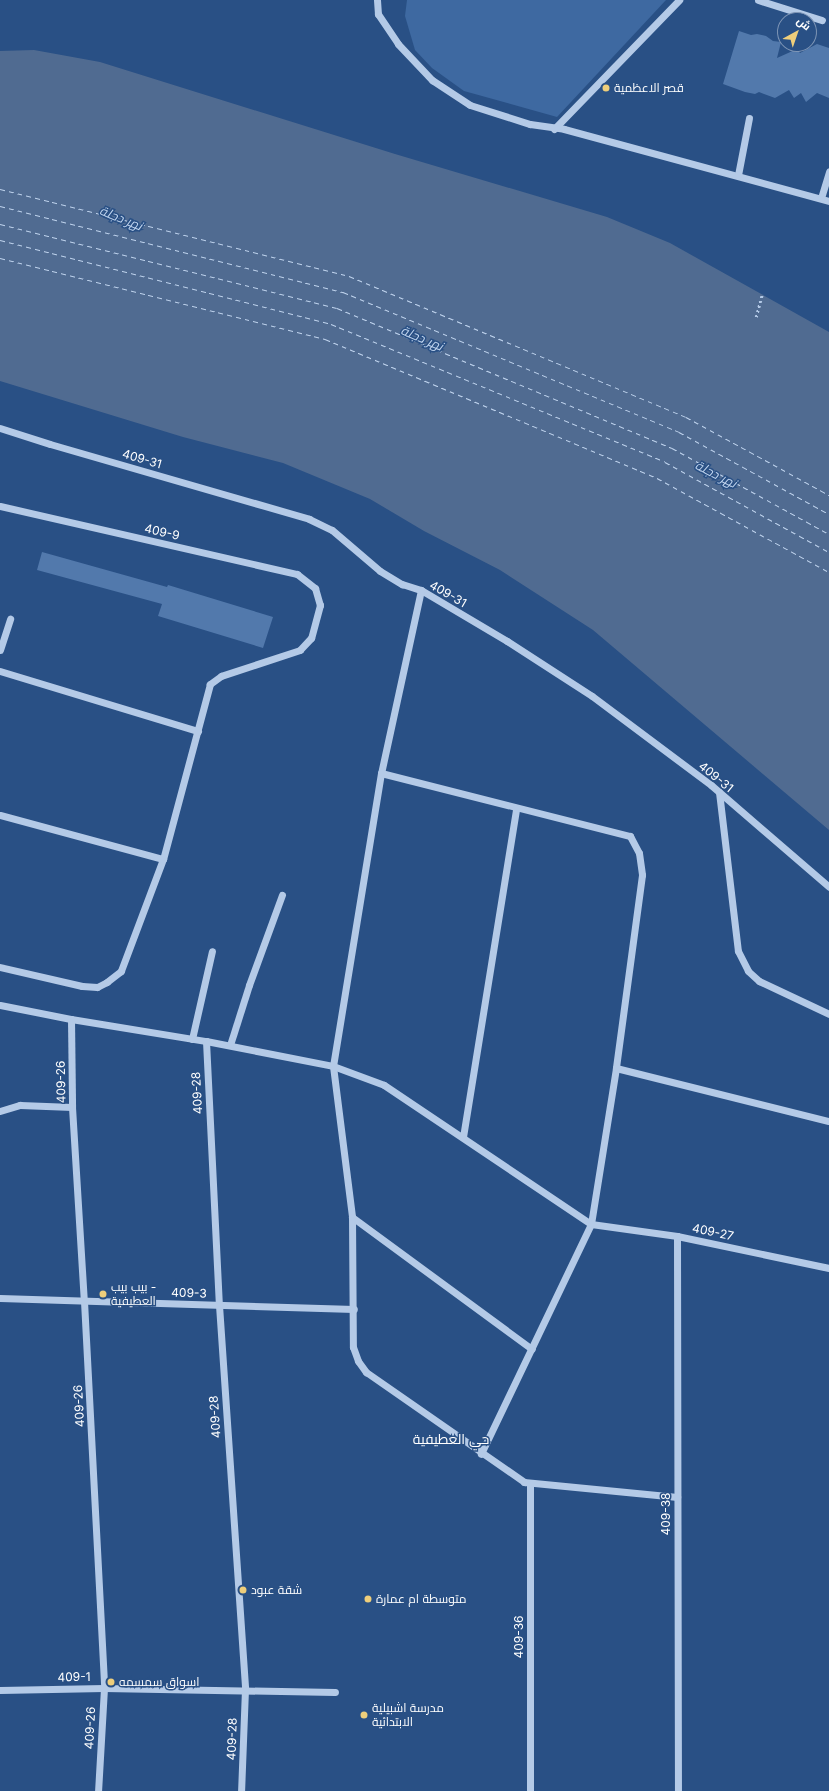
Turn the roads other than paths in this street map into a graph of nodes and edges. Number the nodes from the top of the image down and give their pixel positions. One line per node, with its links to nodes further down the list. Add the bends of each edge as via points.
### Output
1 (377, 0): 6 (street, via 378,14 398,44 432,80 470,104 530,124)
2 (679, 0): 6 (street)
3 (758, 0): 4 (street)
4 (822, 20)
5 (749, 118): 8 (street)
6 (554, 129): 8 (street, via 564,129)
7 (829, 171): 9 (street)
8 (738, 175): 9 (street)
9 (821, 198): 10 (street)
10 (829, 201)
11 (0, 428): 13 (street, 409-31, via 309,519 332,530 380,571 402,584)
12 (0, 506): 17 (street, 409-9, via 297,574 314,588 320,605 311,638 300,650 222,676 210,684)
13 (421, 590): 18 (street); 19 (street, 409-31, via 592,696)
14 (10, 619): 15 (street)
15 (0, 650)
16 (0, 671): 17 (street)
17 (198, 731): 22 (street)
18 (381, 773): 20 (street); 33 (street)
19 (719, 792): 23 (street, 409-31); 28 (street, via 738,952 748,971 759,981)
20 (516, 808): 34 (street, via 630,836 639,852 642,875); 38 (street)
21 (0, 815): 22 (street)
22 (163, 859): 26 (street, via 120,971 107,982 97,987 82,986)
23 (829, 887)
24 (282, 894): 32 (street)
25 (212, 951): 30 (street)
26 (0, 967)
27 (0, 1005): 29 (street)
28 (829, 1014)
29 (71, 1019): 30 (street); 35 (street, 409-26)
30 (192, 1038): 31 (street)
31 (206, 1041): 32 (street); 45 (street, 409-28)
32 (230, 1045): 33 (street)
33 (332, 1066): 38 (street, via 384,1085); 39 (street)
34 (616, 1068): 37 (street); 40 (street)
35 (72, 1107): 36 (street, via 20,1105); 44 (street, 409-26)
36 (0, 1111)
37 (829, 1121)
38 (463, 1137): 40 (street)
39 (352, 1217): 46 (street); 47 (street)
40 (591, 1224): 41 (street, 409-27); 47 (street)
41 (677, 1236): 42 (street, 409-27); 50 (street, 409-38)
42 (829, 1268)
43 (0, 1298): 44 (street, 409-3)
44 (84, 1301): 45 (street, 409-3); 51 (street, 409-26)
45 (219, 1305): 46 (street, 409-3); 53 (street, 409-28)
46 (354, 1309): 48 (street, via 353,1347 358,1361 366,1372)
47 (532, 1350): 48 (street)
48 (481, 1454): 49 (street, via 518,1479)
49 (530, 1484): 50 (street); 57 (street, 409-36)
50 (678, 1497): 58 (street, 409-38)
51 (104, 1688): 52 (street, 409-1); 53 (street, 409-1); 55 (street, 409-26)
52 (0, 1690)
53 (245, 1690): 54 (street, 409-1); 56 (street, 409-28)
54 (335, 1692)
55 (98, 1791)
56 (240, 1791)
57 (530, 1791)
58 (678, 1791)

